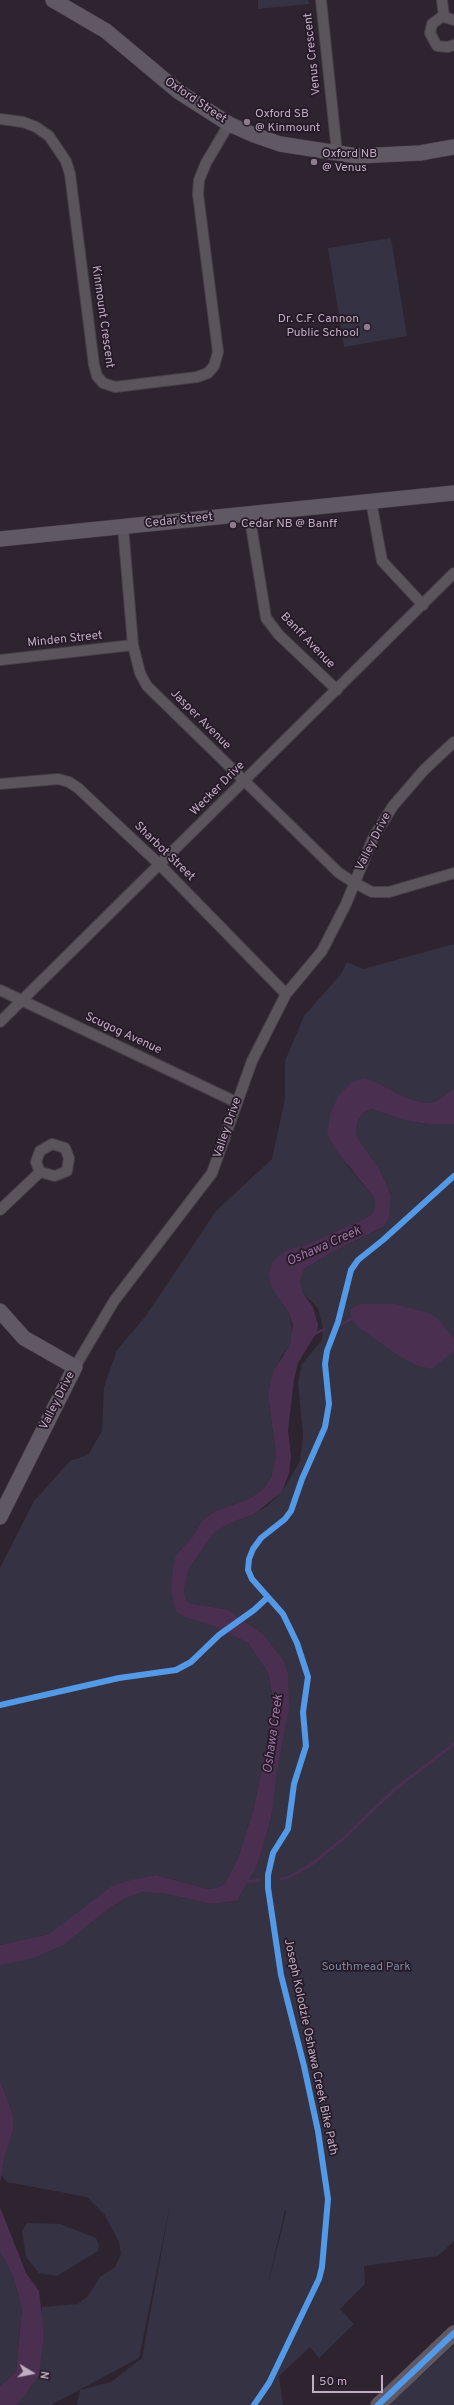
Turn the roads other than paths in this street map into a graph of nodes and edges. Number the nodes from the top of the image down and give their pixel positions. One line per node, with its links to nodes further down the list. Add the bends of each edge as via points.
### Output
1 (53, 0): 7 (street, Oxford Street, via 106,31 163,80)
2 (321, 0): 9 (street, Venus Crescent)
3 (442, 0): 4 (street)
4 (449, 18): 5 (street, via 432,24 431,37 433,42 442,47)
5 (454, 44)
6 (0, 119): 7 (street, Kinmount Crescent, via 23,122 36,127 49,136 66,161 70,174 94,365 97,376 103,383 115,387 197,377 214,366 218,352 198,194 199,180 206,163)
7 (229, 124): 9 (street, Oxford Street, via 280,144)
8 (454, 147): 9 (street, Oxford Street, via 398,155 357,156)
9 (337, 153)
10 (454, 493): 11 (street, Cedar Street)
11 (372, 501): 12 (street, Cedar Street); 16 (street, via 382,561)
12 (249, 513): 13 (street, Cedar Street); 19 (street, Banff Avenue, via 266,618)
13 (123, 527): 14 (street, Cedar Street); 17 (street, Jasper Avenue)
14 (0, 539)
15 (454, 573): 16 (street, Wecker Drive)
16 (423, 605): 19 (street, Wecker Drive)
17 (133, 645): 18 (street, Minden Street); 21 (street, Jasper Avenue, via 140,673 147,686)
18 (0, 660)
19 (337, 690): 21 (street, Wecker Drive)
20 (454, 742): 25 (street, Valley Drive, via 424,770 393,806 373,838)
21 (243, 782): 23 (street, Wecker Drive); 25 (street, Jasper Avenue, via 339,873)
22 (0, 784): 23 (street, Sharbot Street, via 47,779 69,782)
23 (160, 865): 27 (street, Sharbot Street); 28 (street, Wecker Drive)
24 (454, 873): 25 (street, Jasper Avenue, via 389,892 372,892)
25 (354, 882): 27 (street, Valley Drive, via 322,951)
26 (0, 990): 28 (street, Scugog Avenue)
27 (286, 994): 30 (street, Valley Drive, via 252,1061)
28 (22, 1001): 29 (street, Wecker Drive); 30 (street, Scugog Avenue)
29 (0, 1022)
30 (236, 1102): 34 (street, Valley Drive, via 212,1174 114,1301)
31 (40, 1172): 32 (street)
32 (0, 1210)
33 (0, 1311): 34 (street, via 24,1338)
34 (75, 1367): 35 (street, Valley Drive)
35 (0, 1517)
36 (454, 2333): 37 (street)
37 (378, 2405)

